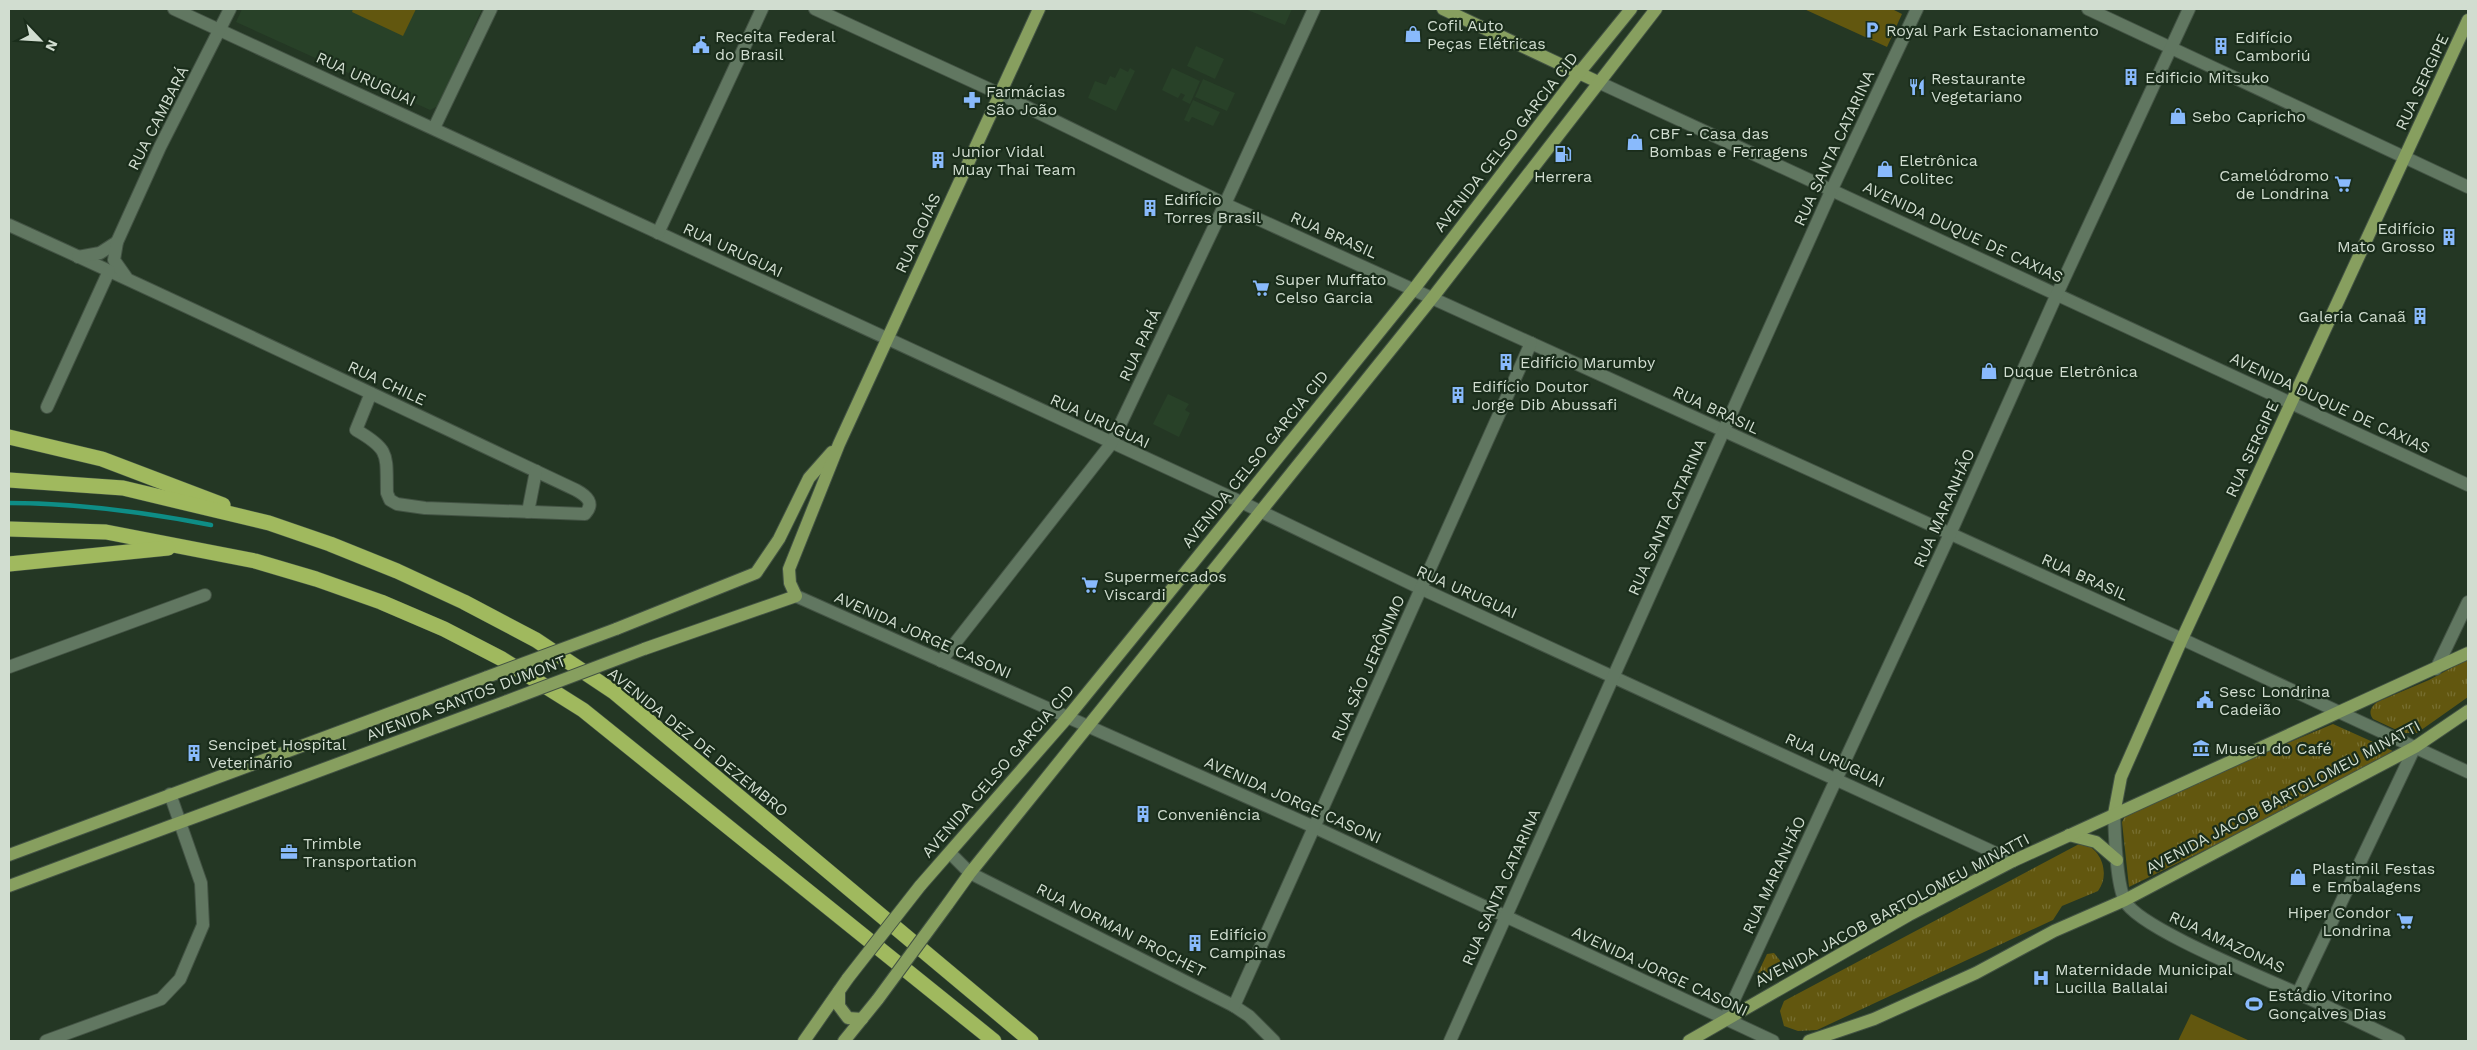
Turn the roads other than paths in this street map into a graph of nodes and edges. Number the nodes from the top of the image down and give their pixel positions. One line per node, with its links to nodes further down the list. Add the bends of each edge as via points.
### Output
1 (174, 9): 15 (street, RUA URUGUAI)
2 (230, 9): 15 (street, RUA CAMBARÁ)
3 (491, 9): 20 (street)
4 (762, 9): 30 (street)
5 (815, 9): 19 (street, RUA BRASIL)
6 (1039, 9): 19 (main road, RUA GOIÁS)
7 (1314, 9): 27 (street, RUA PARÁ)
8 (1443, 9): 17 (main road, AVENIDA DUQUE DE CAXIAS)
9 (1631, 9): 17 (main road, AVENIDA CELSO GARCIA CID)
10 (1656, 9): 18 (main road)
11 (1917, 9): 25 (street, RUA SANTA CATARINA)
12 (2088, 9): 16 (street)
13 (2189, 9): 16 (street, RUA MARANHÃO)
14 (2468, 20): 23 (main road, RUA SERGIPE)
15 (221, 30): 20 (street, RUA URUGUAI); 31 (street, RUA CAMBARÁ, via 160,147)
16 (2172, 47): 23 (street); 36 (street, RUA MARANHÃO)
17 (1579, 73): 18 (main road, AVENIDA DUQUE DE CAXIAS); 21 (main road, AVENIDA CELSO GARCIA CID)
18 (1598, 82): 22 (main road); 25 (street, AVENIDA DUQUE DE CAXIAS)
19 (1000, 94): 27 (street, RUA BRASIL); 38 (main road, RUA GOIÁS)
20 (434, 128): 30 (street, RUA URUGUAI)
21 (1532, 134): 22 (main road); 26 (main road, AVENIDA CELSO GARCIA CID)
22 (1548, 147): 28 (main road)
23 (2405, 158): 24 (street); 41 (main road, RUA SERGIPE)
24 (2468, 187)
25 (1832, 189): 36 (street, AVENIDA DUQUE DE CAXIAS); 45 (street, RUA SANTA CATARINA)
26 (1483, 198): 28 (main road); 35 (main road, AVENIDA CELSO GARCIA CID)
27 (1226, 204): 35 (street, RUA BRASIL); 48 (street, RUA PARÁ)
28 (1500, 209): 37 (main road)
29 (9, 225): 32 (street, RUA CHILE)
30 (658, 233): 38 (street, RUA URUGUAI)
31 (117, 242): 32 (street, via 100,254); 34 (street, RUA CAMBARÁ, via 114,260)
32 (78, 257): 33 (street, RUA CHILE)
33 (109, 271): 34 (street, RUA CHILE); 42 (street)
34 (128, 279): 40 (street, RUA CHILE)
35 (1414, 289): 37 (street, RUA BRASIL); 43 (main road, AVENIDA CELSO GARCIA CID)
36 (2057, 294): 41 (street, AVENIDA DUQUE DE CAXIAS); 57 (street, RUA MARANHÃO)
37 (1433, 297): 39 (street, RUA BRASIL); 44 (main road)
38 (887, 340): 47 (main road, RUA GOIÁS); 48 (street, RUA URUGUAI)
39 (1531, 343): 45 (street, RUA BRASIL); 63 (street, RUA SÃO JERÔNIMO)
40 (371, 393): 49 (street, RUA CHILE); 53 (street, RUA CHILE, via 356,430 378,442 384,450 390,500 425,508)
41 (2291, 402): 51 (street, AVENIDA DUQUE DE CAXIAS); 69 (main road, RUA SERGIPE)
42 (47, 407)
43 (1317, 407): 44 (main road); 52 (main road, AVENIDA CELSO GARCIA CID)
44 (1334, 421): 54 (main road)
45 (1723, 431): 57 (street, RUA BRASIL); 74 (street, RUA SANTA CATARINA)
46 (9, 437): 55 (highway, via 102,459)
47 (839, 444): 62 (main road, RUA GOIÁS, via 809,478 779,539); 66 (main road, RUA GOIÁS, via 790,569 790,583)
48 (1111, 444): 52 (street, RUA URUGUAI); 71 (street, RUA PARÁ)
49 (536, 471): 53 (street); 53 (street, RUA CHILE, via 586,496 590,509 585,514)
50 (9, 480): 55 (highway, AVENIDA DEZ DE DEZEMBRO, via 123,488)
51 (2468, 485)
52 (1242, 502): 54 (street, RUA URUGUAI); 59 (main road, AVENIDA CELSO GARCIA CID)
53 (528, 512)
54 (1261, 512): 61 (main road); 63 (street, RUA URUGUAI)
55 (269, 523): 104 (highway, AVENIDA DEZ DE DEZEMBRO, via 330,544 464,602 536,640 614,692)
56 (9, 530): 58 (highway, via 106,532)
57 (1950, 534): 69 (street, RUA BRASIL); 81 (street, RUA MARANHÃO)
58 (187, 546): 60 (highway); 103 (highway, via 255,561 381,602 502,659 583,710)
59 (1198, 557): 61 (main road); 65 (main road, AVENIDA CELSO GARCIA CID)
60 (9, 564)
61 (1214, 570): 68 (main road)
62 (756, 573): 82 (main road, AVENIDA SANTOS DUMONT, bridge, via 616,629)
63 (1422, 589): 74 (street, RUA URUGUAI); 85 (street, RUA SÃO JERÔNIMO)
64 (204, 595): 72 (street)
65 (1167, 595): 68 (main road); 77 (main road, AVENIDA CELSO GARCIA CID)
66 (796, 596): 71 (street, AVENIDA JORGE CASONI); 84 (main road, AVENIDA SANTOS DUMONT, bridge, via 644,649)
67 (2468, 602): 73 (street)
68 (1180, 613): 78 (main road)
69 (2182, 639): 76 (street, RUA BRASIL); 83 (main road, RUA SERGIPE, via 2121,777)
70 (2468, 653): 73 (main road, AVENIDA JACOB BARTOLOMEU MINATTI)
71 (940, 661): 77 (street, AVENIDA JORGE CASONI)
72 (9, 667)
73 (2436, 669): 76 (main road, AVENIDA JACOB BARTOLOMEU MINATTI)
74 (1613, 676): 81 (street, RUA URUGUAI); 94 (street, RUA SANTA CATARINA)
75 (2468, 711): 79 (main road, AVENIDA JACOB BARTOLOMEU MINATTI)
76 (2340, 713): 79 (street, RUA BRASIL); 83 (main road, AVENIDA JACOB BARTOLOMEU MINATTI)
77 (1067, 718): 78 (street, AVENIDA JORGE CASONI); 87 (main road, AVENIDA CELSO GARCIA CID)
78 (1088, 727): 85 (street, AVENIDA JORGE CASONI); 91 (main road)
79 (2415, 747): 80 (street, RUA BRASIL); 93 (main road, AVENIDA JACOB BARTOLOMEU MINATTI); 96 (street)
80 (2468, 772)
81 (1838, 779): 90 (street, RUA URUGUAI); 99 (street, RUA MARANHÃO)
82 (170, 794): 84 (street); 88 (main road, AVENIDA SANTOS DUMONT)
83 (2114, 814): 86 (main road, AVENIDA JACOB BARTOLOMEU MINATTI); 89 (street)
84 (181, 822): 92 (main road, AVENIDA SANTOS DUMONT); 100 (street, via 201,883 203,926 180,979 161,999)
85 (1314, 827): 94 (street, AVENIDA JORGE CASONI); 97 (street, RUA SÃO JERÔNIMO)
86 (2069, 835): 89 (main road, via 2096,842); 90 (main road, AVENIDA JACOB BARTOLOMEU MINATTI)
87 (950, 853): 91 (street, RUA NORMAN PROCHET); 95 (main road, AVENIDA CELSO GARCIA CID, bridge, via 920,886)
88 (9, 855)
89 (2117, 860): 93 (street)
90 (2013, 861): 99 (main road, AVENIDA JACOB BARTOLOMEU MINATTI, via 1909,915)
91 (970, 873): 97 (street, RUA NORMAN PROCHET); 98 (main road, bridge)
92 (9, 886)
93 (2125, 900): 96 (street, RUA AMAZONAS, via 2132,910 2163,930); 109 (main road, AVENIDA JACOB BARTOLOMEU MINATTI, via 1874,1019)
94 (1505, 916): 99 (street, AVENIDA JORGE CASONI); 106 (street, RUA SANTA CATARINA)
95 (839, 991): 98 (main road, via 839,1006 848,1018); 101 (main road, AVENIDA CELSO GARCIA CID)
96 (2298, 993): 110 (street, RUA AMAZONAS)
97 (1234, 1006): 105 (street, RUA NORMAN PROCHET)
98 (862, 1019): 102 (main road)
99 (1725, 1019): 107 (main road, AVENIDA JACOB BARTOLOMEU MINATTI); 108 (street, AVENIDA JORGE CASONI)
100 (46, 1041)
101 (804, 1041)
102 (844, 1041)
103 (994, 1041)
104 (1030, 1041)
105 (1274, 1041)
106 (1450, 1041)
107 (1689, 1041)
108 (1773, 1041)
109 (1809, 1041)
110 (2399, 1041)

